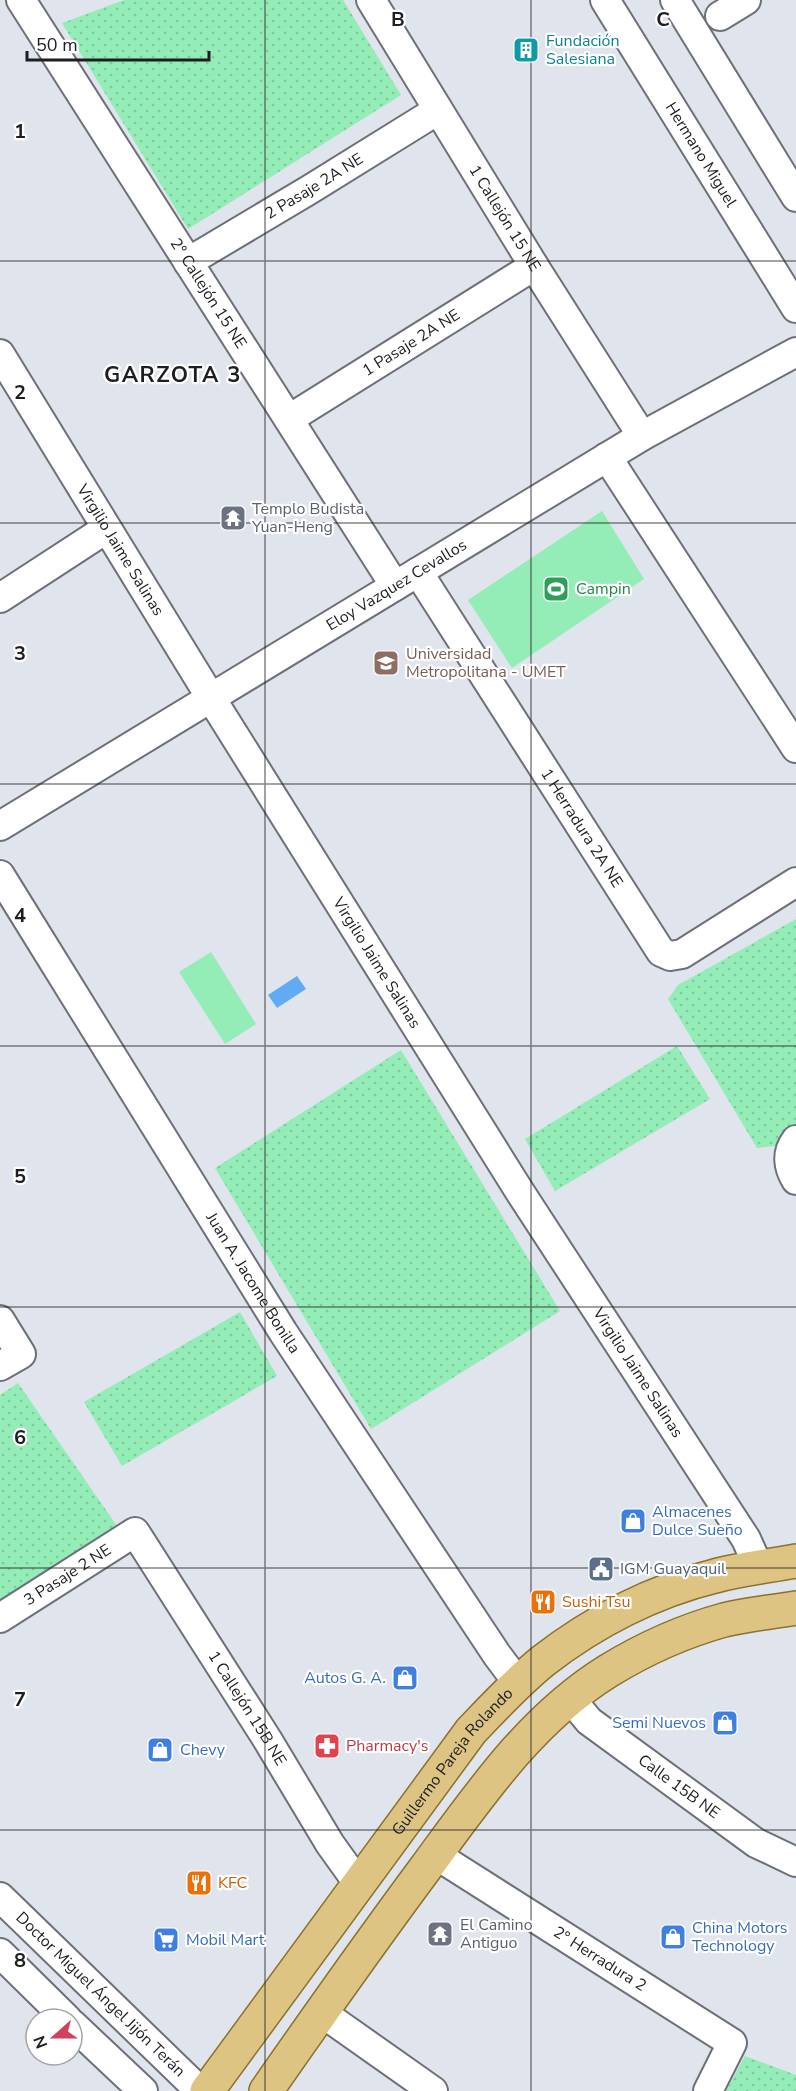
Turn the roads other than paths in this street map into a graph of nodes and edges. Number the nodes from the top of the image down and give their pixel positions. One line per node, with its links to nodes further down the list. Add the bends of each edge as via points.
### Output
1 (371, 0): 7 (street, 1 Callejón 15 NE)
2 (604, 0): 11 (street, Hermano Miguel)
3 (675, 0): 8 (street)
4 (746, 0): 6 (street)
5 (32, 3): 9 (street, 2° Callejón 15 NE)
6 (720, 16)
7 (438, 110): 9 (street, 2 Pasaje 2A NE); 10 (street, 1 Callejón 15 NE)
8 (796, 197)
9 (188, 262): 14 (street, 2° Callejón 15 NE)
10 (534, 266): 14 (street, 1 Pasaje 2A NE); 15 (street, 1 Callejón 15 NE)
11 (796, 309)
12 (796, 352): 15 (street, Eloy Vazquez Cevallos)
13 (2, 362): 17 (street, Virgilio Jaime Salinas)
14 (289, 419): 18 (street, 2° Callejón 15 NE)
15 (642, 436): 16 (street, Eloy Vazquez Cevallos)
16 (607, 457): 18 (street, Eloy Vazquez Cevallos); 21 (street)
17 (106, 529): 19 (street); 20 (street, Virgilio Jaime Salinas)
18 (406, 579): 20 (street, Eloy Vazquez Cevallos); 24 (street, 1 Herradura 2A NE, via 661,952 670,956 682,954)
19 (0, 598)
20 (211, 698): 22 (street, Eloy Vazquez Cevallos); 31 (street, Virgilio Jaime Salinas, via 514,1182 746,1539)
21 (796, 748)
22 (0, 826)
23 (0, 875): 34 (street, Juan A. Jacome Bonilla, via 283,1332)
24 (796, 882)
25 (796, 1140): 26 (street, via 789,1153)
26 (793, 1175)
27 (0, 1320): 28 (street, via 21,1354)
28 (0, 1366)
29 (135, 1533): 33 (street, 3 Pasaje 2 NE); 38 (street, 1 Callejón 15B NE)
30 (796, 1562): 31 (main road, Guillermo Pareja Rolando)
31 (759, 1568): 34 (main road, Guillermo Pareja Rolando, via 665,1591 622,1611 583,1633)
32 (796, 1608): 35 (main road, via 727,1620 682,1634 608,1671)
33 (0, 1618)
34 (518, 1683): 38 (main road, Guillermo Pareja Rolando, via 471,1731)
35 (570, 1698): 36 (main road, via 505,1762); 37 (street, Calle 15B NE, via 589,1721 736,1829)
36 (436, 1855): 42 (main road); 51 (street, 2° Herradura 2, via 732,2043)
37 (796, 1862)
38 (358, 1883): 48 (main road, Guillermo Pareja Rolando)
39 (0, 1897): 43 (street, Doctor Miguel Ángel Jijón Terán)
40 (0, 1953): 41 (street)
41 (55, 2007)
42 (321, 2012): 49 (main road); 50 (street)
43 (128, 2021): 45 (street); 47 (street, Doctor Miguel Ángel Jijón Terán)
44 (84, 2036): 45 (street)
45 (101, 2052): 46 (street)
46 (143, 2091)
47 (200, 2091)
48 (207, 2091)
49 (266, 2091)
50 (433, 2091)
51 (708, 2091)

